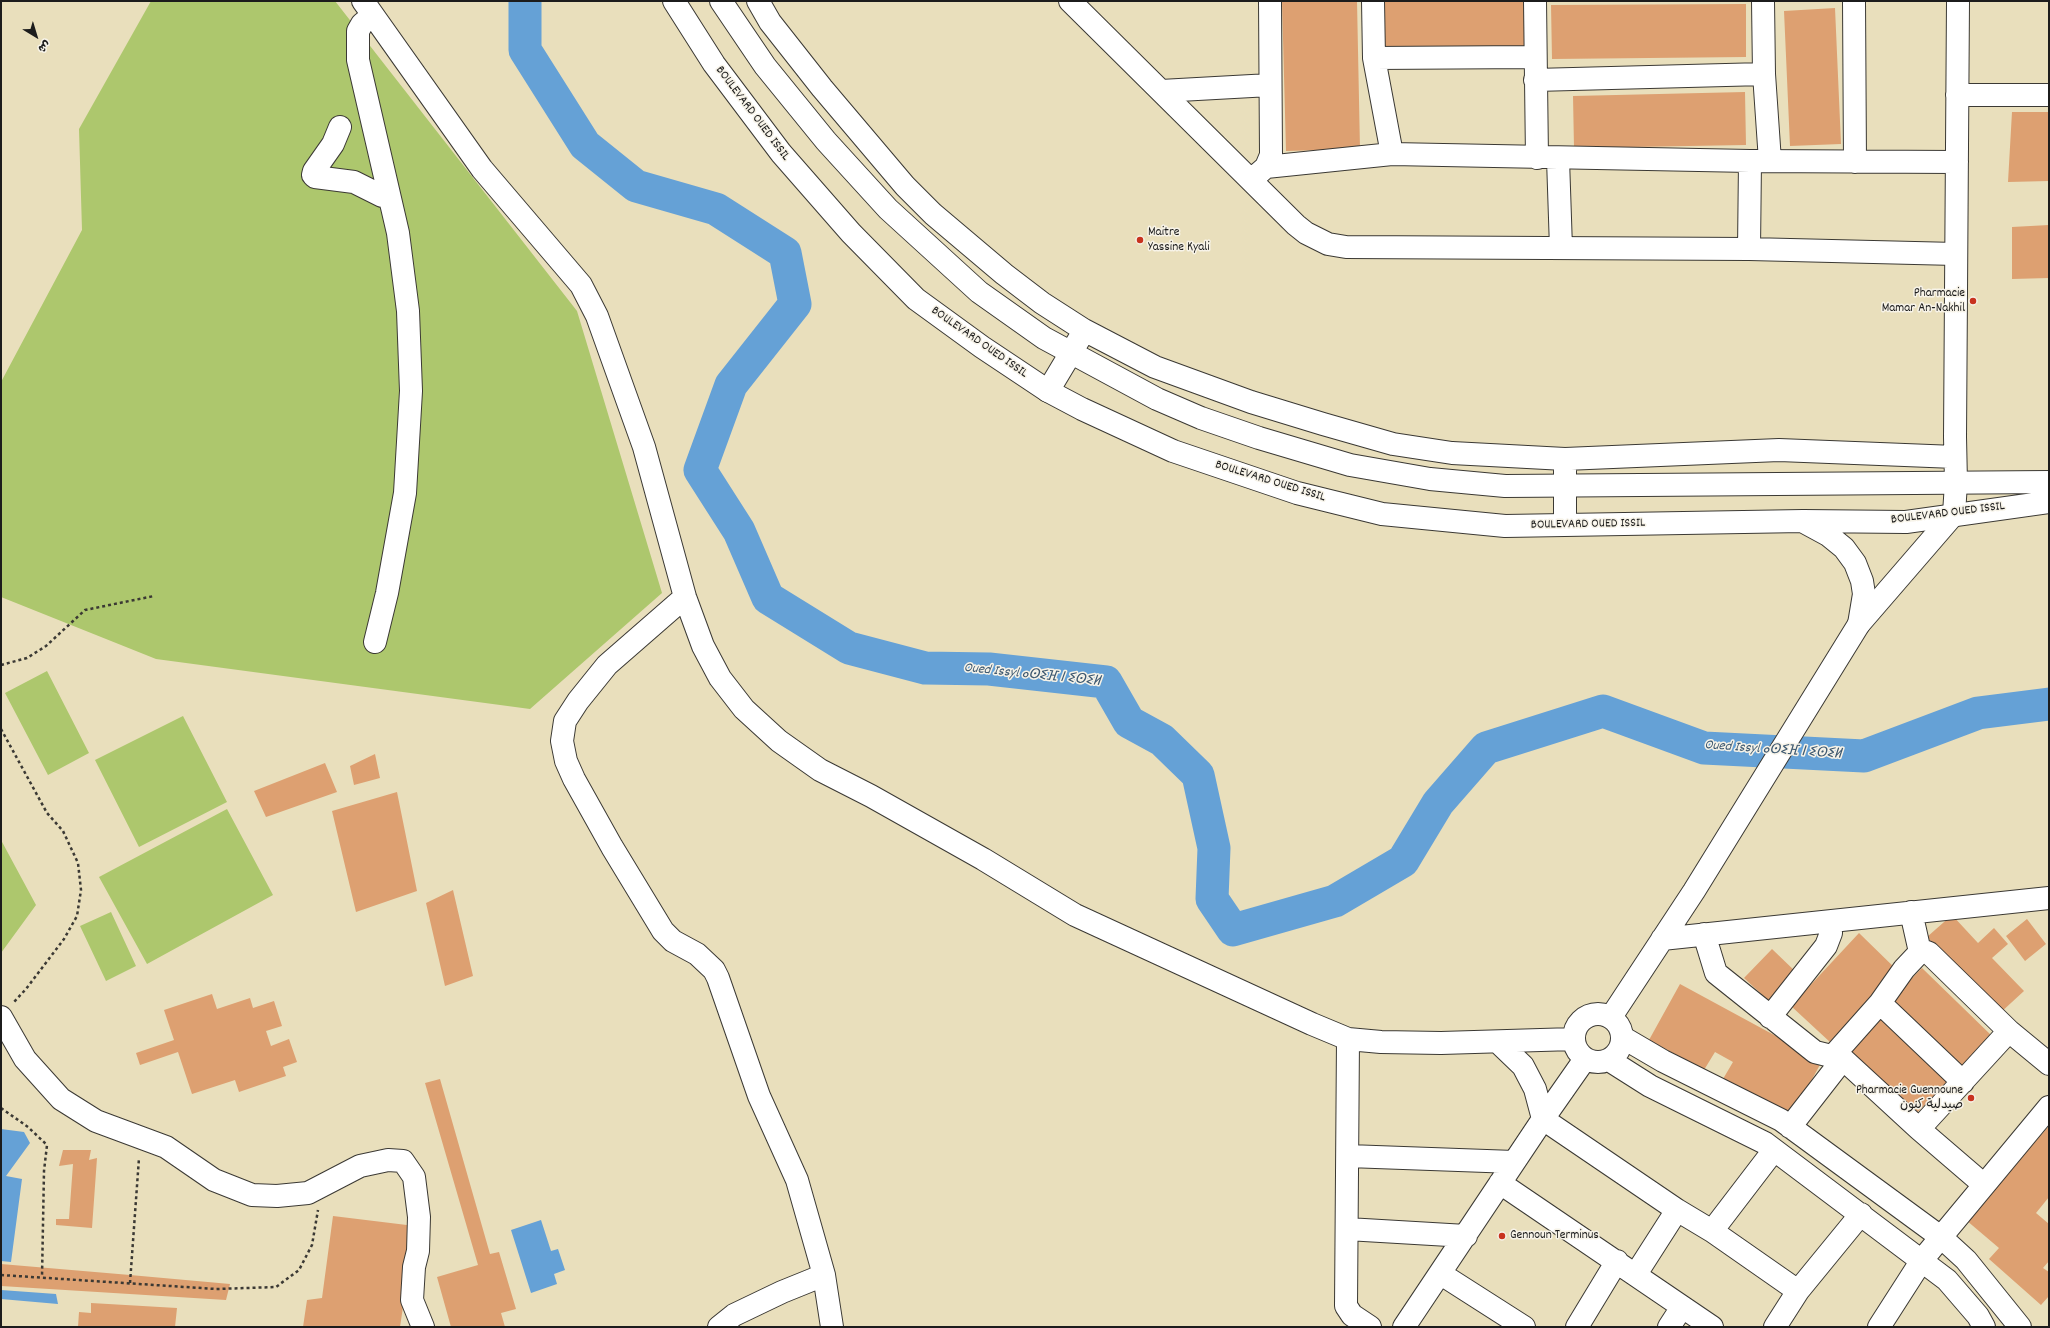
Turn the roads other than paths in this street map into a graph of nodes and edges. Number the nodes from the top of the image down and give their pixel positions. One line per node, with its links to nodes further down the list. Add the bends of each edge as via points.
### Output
1 (674, 1): 33 (street, BOULEVARD OUED ISSIL, via 714,64 781,153 851,233 916,299)
2 (721, 1): 32 (street, BOULEVARD OUED ISSIL, via 765,66 826,141 888,209 979,292 1044,338)
3 (758, 1): 31 (street, via 770,22 822,88 932,214 1004,274)
4 (1070, 1): 17 (street)
5 (1270, 1): 16 (street)
6 (1372, 1): 13 (street)
7 (1535, 1): 12 (street)
8 (1763, 1): 14 (street)
9 (1854, 1): 24 (street)
10 (1958, 1): 19 (street)
11 (368, 8): 27 (street, via 358,30 358,60); 43 (street, via 482,169 581,285 597,316 644,447)
12 (1534, 57): 13 (street); 15 (street)
13 (1374, 58): 21 (street)
14 (1764, 74): 15 (street); 23 (street)
15 (1535, 80): 22 (street)
16 (1270, 85): 17 (street); 26 (street, via 1271,155)
17 (1161, 91): 26 (street)
18 (2049, 95): 19 (street)
19 (1957, 96): 25 (street)
20 (340, 127): 27 (street, via 334,144 313,175 354,182 382,196)
21 (1392, 154): 22 (street); 26 (street)
22 (1548, 159): 23 (street); 28 (street)
23 (1760, 161): 24 (street); 29 (street)
24 (1855, 162): 25 (street)
25 (1957, 162): 30 (street)
26 (1258, 174): 28 (street, via 1296,225 1306,234 1328,244 1346,247)
27 (388, 196): 45 (street, via 398,232 404,272 411,391 405,492 387,593)
28 (1561, 248): 29 (street)
29 (1749, 249): 30 (street)
30 (1956, 254): 34 (street)
31 (1084, 330): 32 (street); 35 (street, via 1155,366 1251,402 1393,444 1452,453)
32 (1071, 353): 33 (street); 38 (street, BOULEVARD OUED ISSIL, via 1157,399 1201,418 1350,465 1430,479 1506,486)
33 (1048, 391): 42 (street, BOULEVARD OUED ISSIL, via 1173,451 1297,493 1382,514 1505,526)
34 (1954, 457): 35 (street, via 1779,450); 37 (street)
35 (1565, 459): 38 (street)
36 (2049, 482): 37 (street, BOULEVARD OUED ISSIL)
37 (1956, 483): 38 (street, BOULEVARD OUED ISSIL); 40 (street)
38 (1565, 486): 42 (street)
39 (2049, 502): 40 (street, BOULEVARD OUED ISSIL)
40 (1954, 514): 41 (street, BOULEVARD OUED ISSIL, via 1906,522); 44 (street)
41 (1803, 522): 42 (street, BOULEVARD OUED ISSIL); 44 (street, via 1828,534 1855,562 1864,594)
42 (1564, 524)
43 (684, 597): 58 (street, via 702,646 720,678 744,709 779,741 820,770 984,859 1075,915); 85 (street, via 607,666 578,701 565,722 562,741 566,761 612,847 663,931 673,941 697,954 714,970 759,1096 797,1180)
44 (1859, 624): 50 (street)
45 (374, 642)
46 (2049, 898): 47 (street)
47 (1911, 912): 48 (street); 51 (street)
48 (1831, 921): 49 (street); 55 (street, via 1831,933 1826,946)
49 (1704, 934): 50 (street); 55 (street, via 1716,972)
50 (1662, 940): 54 (street)
51 (1920, 952): 52 (street); 56 (street, via 1929,953)
52 (1880, 1002): 61 (street); 65 (street)
53 (6, 1010): 89 (street, via 25,1059 61,1099 96,1121 166,1147 214,1180 252,1195 294,1195 308,1192 360,1166 388,1160 403,1161 414,1176 419,1217 412,1300)
54 (1611, 1017): 57 (street, via 1617,1022); 59 (street, via 1595,1014 1587,1016 1579,1025)
55 (1770, 1017): 61 (street, via 1815,1052)
56 (2009, 1031): 64 (street); 65 (street)
57 (1622, 1037): 63 (street, via 1621,1045); 68 (street, via 1663,1061 1776,1116)
58 (1348, 1039): 60 (street); 71 (street)
59 (1574, 1039): 60 (street); 62 (street, via 1579,1054)
60 (1498, 1042): 67 (street, via 1523,1066 1534,1089)
61 (1837, 1058): 68 (street); 69 (street)
62 (1585, 1060): 63 (street); 67 (street)
63 (1609, 1060): 70 (street, via 1650,1086 1760,1140)
64 (2049, 1064)
65 (1963, 1082): 69 (street)
66 (2049, 1107): 74 (street)
67 (1543, 1119): 72 (street); 75 (street)
68 (1790, 1127): 80 (street)
69 (1919, 1129): 74 (street)
70 (1774, 1150): 76 (street); 78 (street)
71 (1348, 1156): 72 (street); 77 (street)
72 (1514, 1162): 73 (street)
73 (1500, 1183): 79 (street); 82 (street)
74 (1983, 1184): 80 (street)
75 (1677, 1210): 78 (street); 84 (street)
76 (1860, 1214): 81 (street); 86 (street)
77 (1347, 1229): 79 (street); 92 (street, via 1346,1306 1352,1315)
78 (1712, 1231): 86 (street)
79 (1466, 1236): 83 (street)
80 (1942, 1238): 81 (street); 100 (street, via 1966,1260)
81 (1922, 1260): 88 (street, via 1947,1280); 99 (street)
82 (1616, 1261): 84 (street); 95 (street)
83 (1441, 1274): 93 (street); 94 (street)
84 (1636, 1274): 87 (street)
85 (824, 1275): 90 (street, via 734,1315); 91 (street)
86 (1798, 1291): 98 (street)
87 (1682, 1306): 96 (street); 97 (street)
88 (1977, 1323)
89 (423, 1327)
90 (719, 1327)
91 (832, 1327)
92 (1370, 1327)
93 (1404, 1327)
94 (1524, 1327)
95 (1577, 1327)
96 (1669, 1327)
97 (1712, 1327)
98 (1774, 1327)
99 (1879, 1327)
100 (2020, 1327)

